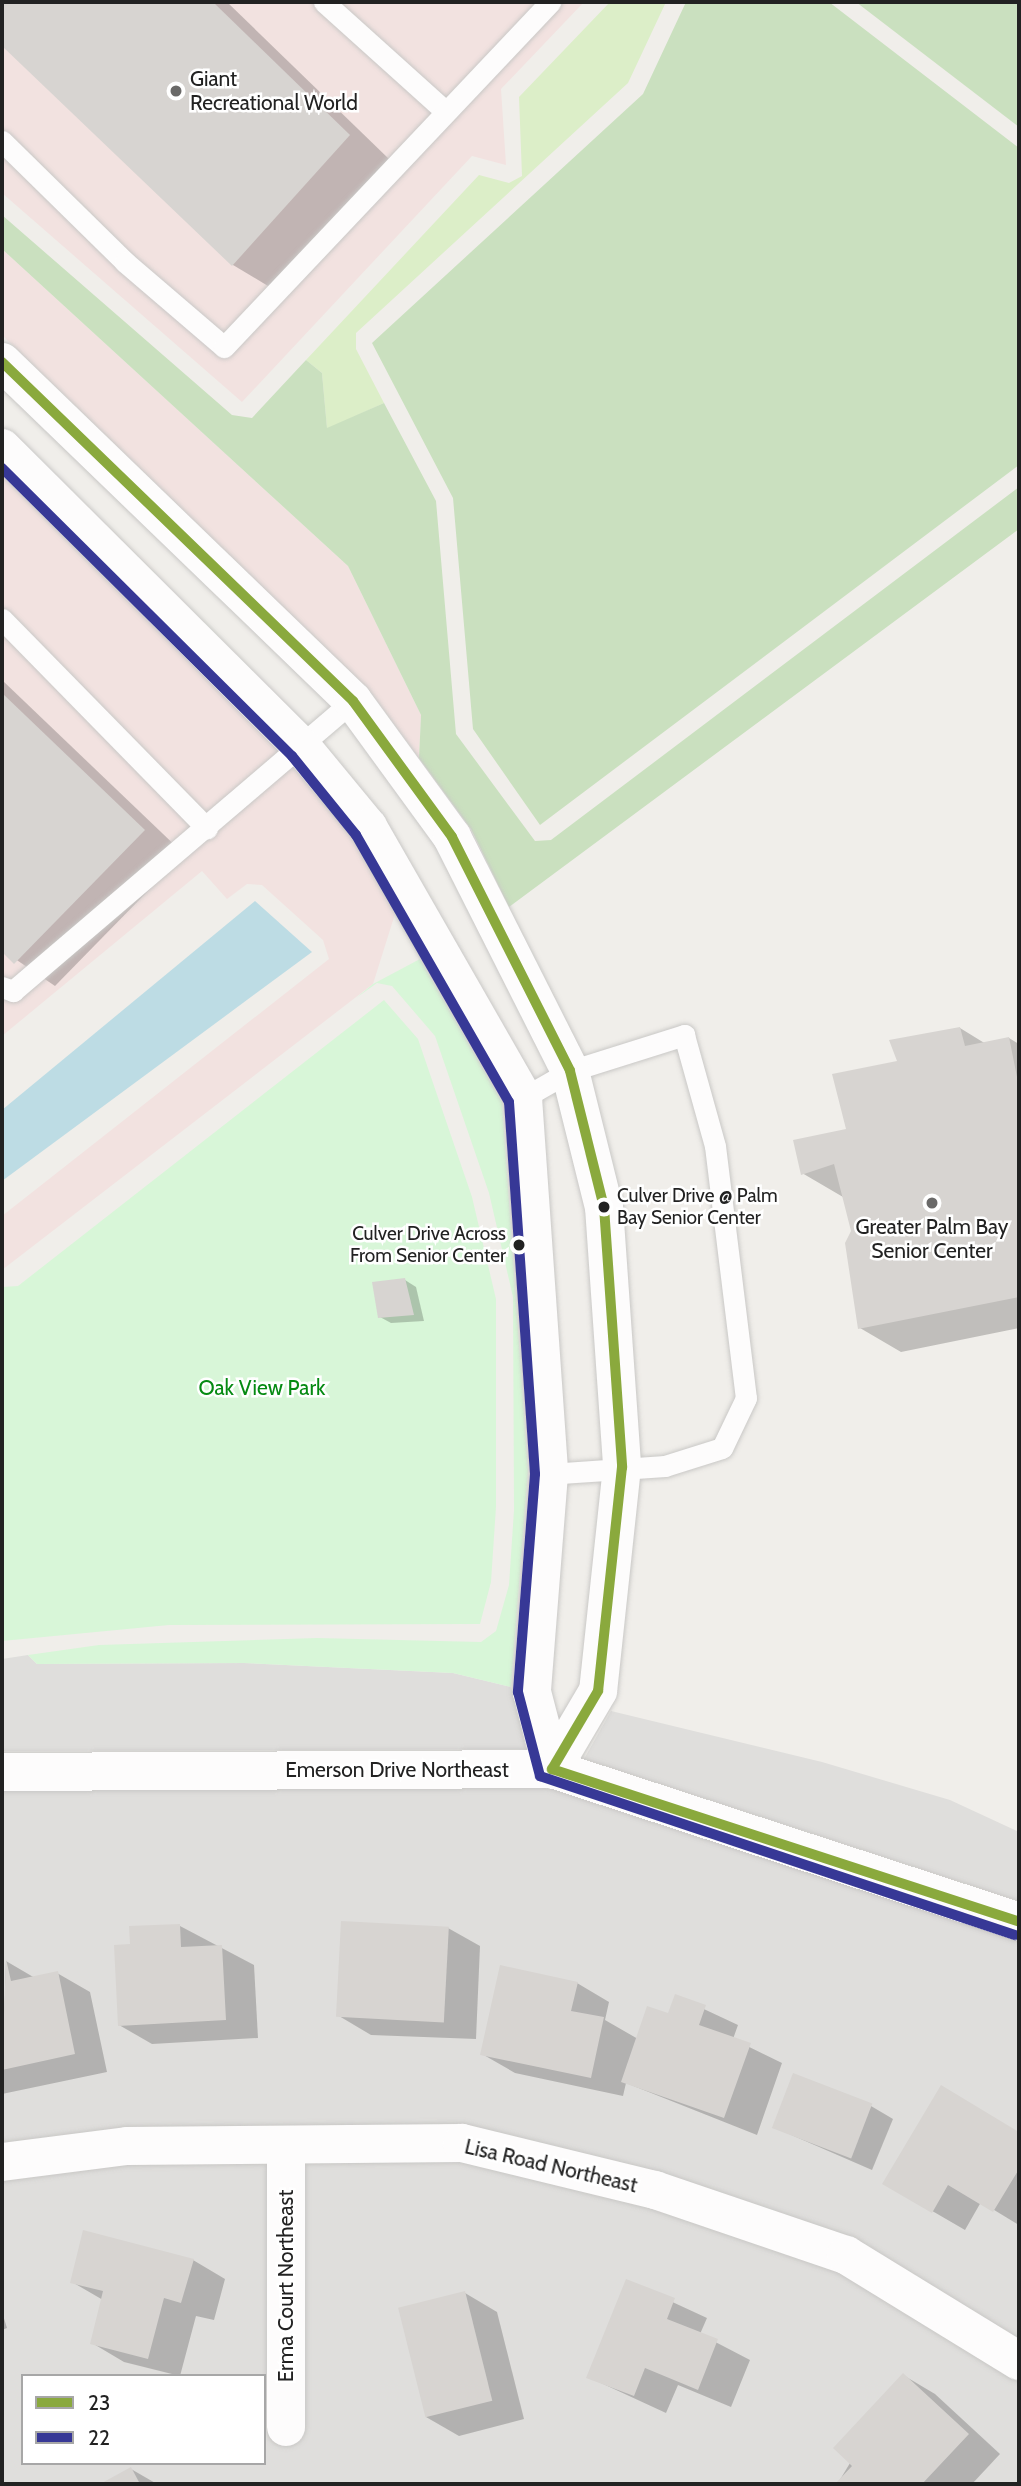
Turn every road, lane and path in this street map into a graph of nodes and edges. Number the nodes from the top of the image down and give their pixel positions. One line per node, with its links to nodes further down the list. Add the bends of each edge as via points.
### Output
1 (324, 2): 3 (lane)
2 (550, 2): 3 (lane)
3 (446, 112): 4 (lane, via 224,347 125,262)
4 (2, 141)
5 (2, 362): 8 (street)
6 (2, 448): 9 (street)
7 (2, 620): 10 (lane)
8 (353, 701): 9 (lane); 12 (street, via 452,837)
9 (302, 747): 10 (lane); 13 (street, via 368,827)
10 (207, 828): 11 (lane, via 13,991)
11 (2, 987)
12 (570, 1071): 13 (lane); 14 (street, via 604,1208); 14 (lane, via 684,1035 716,1159 746,1398 722,1448 665,1466)
13 (523, 1098): 15 (street)
14 (622, 1467): 15 (lane); 16 (street, via 598,1690)
15 (549, 1474): 16 (street, via 532,1692)
16 (552, 1769): 17 (street, Emerson Drive Northeast); 18 (street, Emerson Drive Northeast)
17 (2, 1772)
18 (1019, 1922)
19 (286, 2146): 20 (street, Lisa Road Northeast, via 127,2146); 21 (street, Lisa Road Northeast, via 463,2143 655,2190 845,2255); 22 (street, Erma Court Northeast)
20 (2, 2162)
21 (1019, 2361)
22 (286, 2427)

